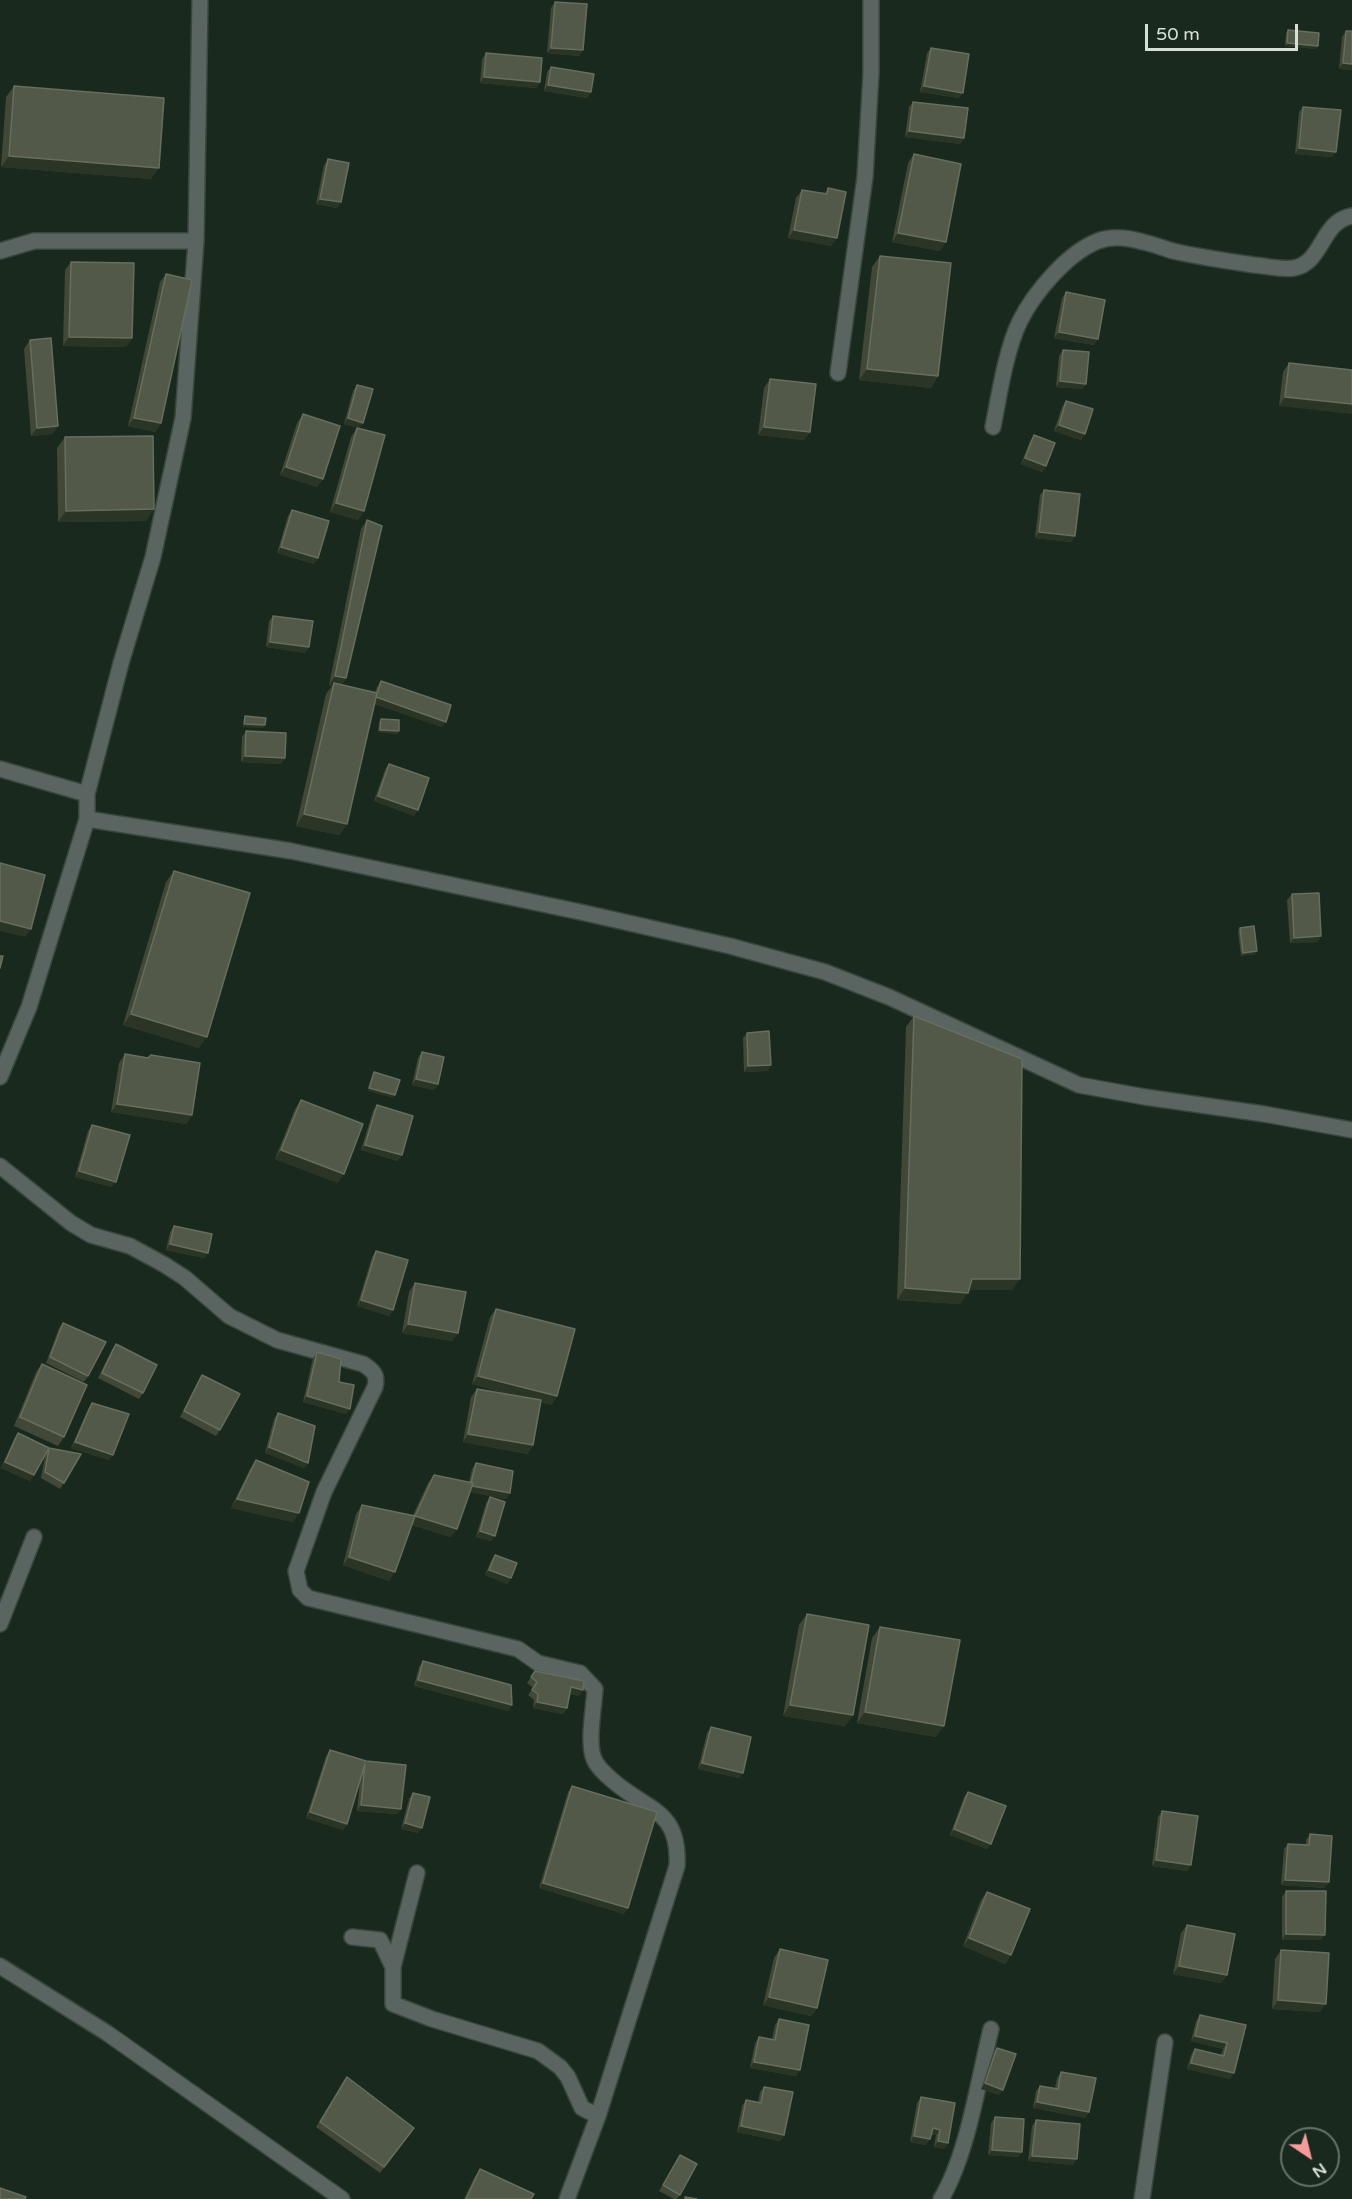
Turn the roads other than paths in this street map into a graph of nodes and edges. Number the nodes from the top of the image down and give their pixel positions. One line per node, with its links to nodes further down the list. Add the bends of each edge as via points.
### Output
1 (200, 0): 4 (street)
2 (871, 0): 6 (street, via 864,177)
3 (1352, 216): 7 (street, via 1335,223 1313,257 1294,268 1240,263 1141,241 1098,241 1060,268 1019,323)
4 (196, 241): 5 (street, via 34,241); 9 (street, via 183,418 153,557)
5 (0, 251)
6 (838, 373)
7 (993, 427)
8 (0, 769): 9 (street)
9 (87, 794): 10 (street)
10 (87, 819): 11 (street, via 29,1007); 13 (street, via 291,851 729,946 825,972 890,997 1079,1085)
11 (6, 1047): 12 (street)
12 (0, 1077)
13 (1352, 1130)
14 (0, 1166): 23 (street, via 71,1223 91,1235 130,1246 165,1265 229,1316 277,1340 373,1369 375,1387 324,1492 296,1571 300,1590 308,1598 518,1649 538,1663 580,1673 595,1689 593,1758 620,1787 661,1813 672,1828 678,1848 677,1866)
15 (34, 1537): 16 (street)
16 (0, 1624)
17 (417, 1873): 20 (street)
18 (352, 1938): 20 (street, via 380,1940)
19 (0, 1966): 24 (street, via 107,2033)
20 (393, 1967): 23 (street, via 393,2004 538,2051 568,2077 582,2108)
21 (991, 2029): 26 (street, via 964,2141 952,2181)
22 (1165, 2042): 27 (street)
23 (598, 2116): 25 (street)
24 (342, 2199)
25 (567, 2199)
26 (941, 2199)
27 (1142, 2199)

